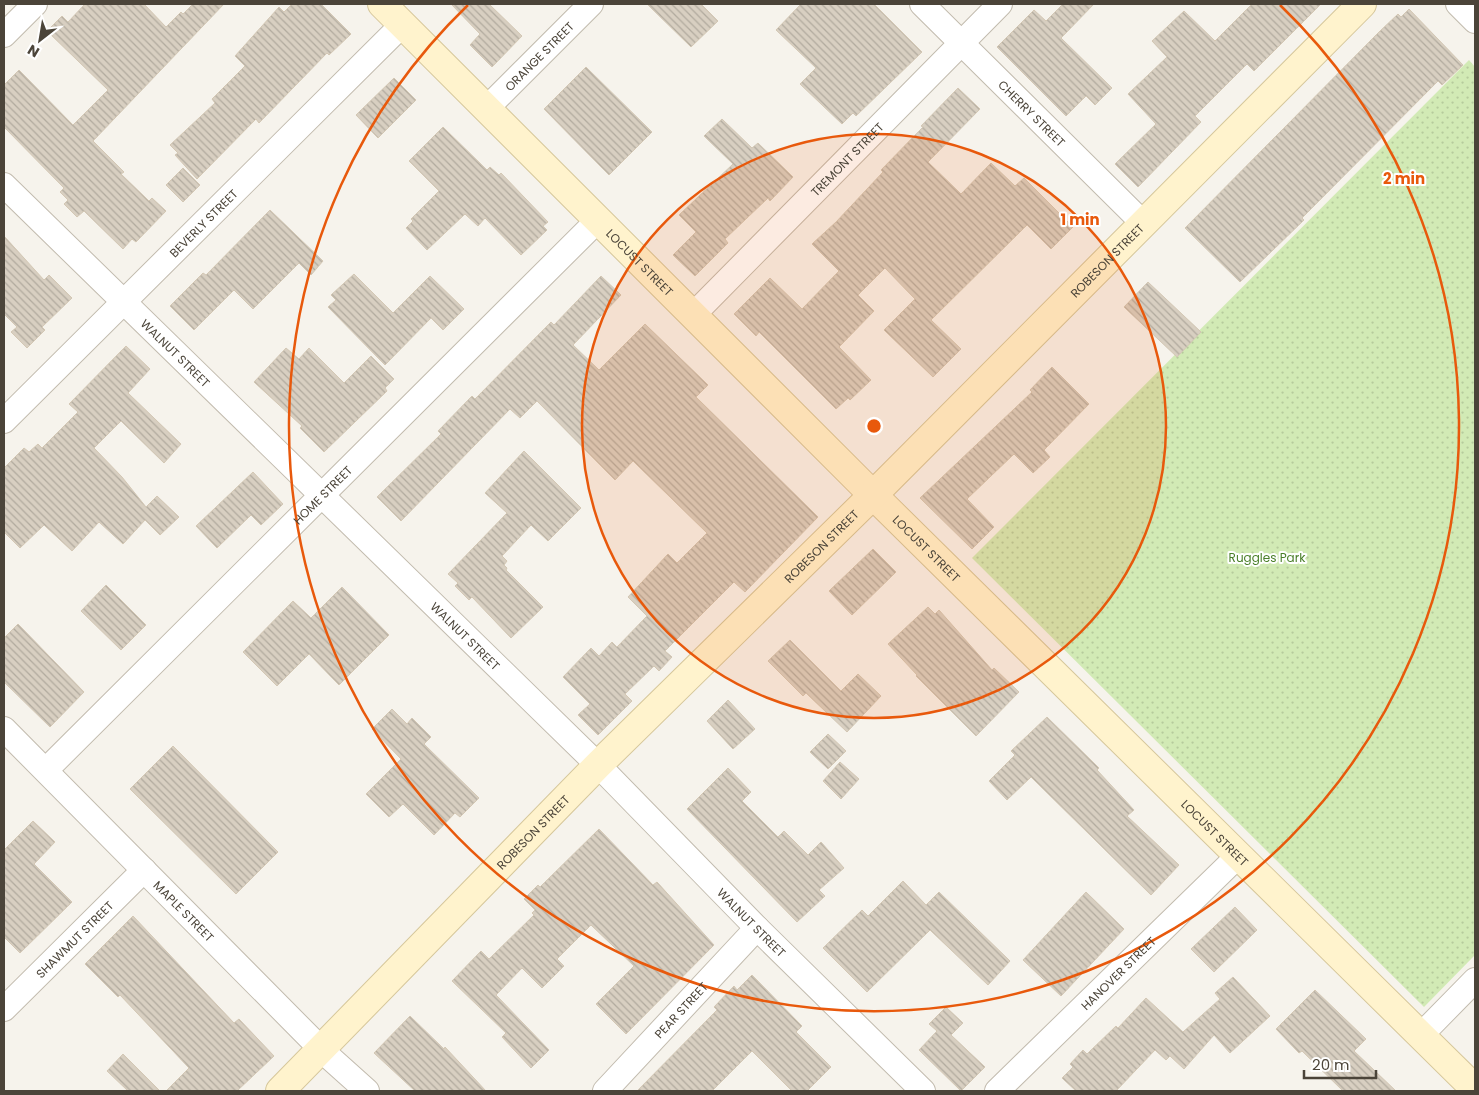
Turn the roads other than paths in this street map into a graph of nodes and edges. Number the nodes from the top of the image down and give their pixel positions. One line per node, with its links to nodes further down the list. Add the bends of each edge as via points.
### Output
1 (35, 4): 10 (street)
2 (382, 4): 9 (street, LOCUST STREET)
3 (591, 4): 12 (street, ORANGE STREET)
4 (922, 4): 11 (street, CHERRY STREET)
5 (1000, 4): 11 (street, TREMONT STREET)
6 (1362, 4): 15 (street, ROBESON STREET)
7 (1458, 4): 8 (street)
8 (1475, 21)
9 (402, 24): 12 (street, LOCUST STREET); 16 (street, BEVERLY STREET)
10 (4, 35)
11 (961, 43): 15 (street, CHERRY STREET); 17 (street, TREMONT STREET)
12 (486, 109): 14 (street, LOCUST STREET)
13 (4, 185): 16 (street, WALNUT STREET)
14 (598, 220): 17 (street, LOCUST STREET); 19 (street, HOME STREET)
15 (1143, 223): 20 (street, ROBESON STREET)
16 (122, 303): 18 (street, BEVERLY STREET); 19 (street, WALNUT STREET)
17 (693, 316): 20 (street, LOCUST STREET)
18 (4, 421)
19 (322, 494): 22 (street, WALNUT STREET); 23 (street, HOME STREET)
20 (873, 495): 22 (street, ROBESON STREET); 24 (street, LOCUST STREET)
21 (4, 728): 23 (street, MAPLE STREET)
22 (598, 765): 26 (street, WALNUT STREET); 30 (street, ROBESON STREET)
23 (46, 770): 25 (street, MAPLE STREET)
24 (1238, 856): 29 (street, LOCUST STREET); 36 (street, HANOVER STREET)
25 (144, 870): 28 (street, SHAWMUT STREET); 30 (street, MAPLE STREET)
26 (757, 928): 34 (street, PEAR STREET); 35 (street, WALNUT STREET)
27 (1475, 980): 29 (street)
28 (4, 1009)
29 (1421, 1035): 31 (street, LOCUST STREET)
30 (322, 1050): 32 (street, ROBESON STREET); 33 (street, MAPLE STREET)
31 (1475, 1089)
32 (280, 1091)
33 (367, 1091)
34 (605, 1091)
35 (923, 1091)
36 (997, 1091)

